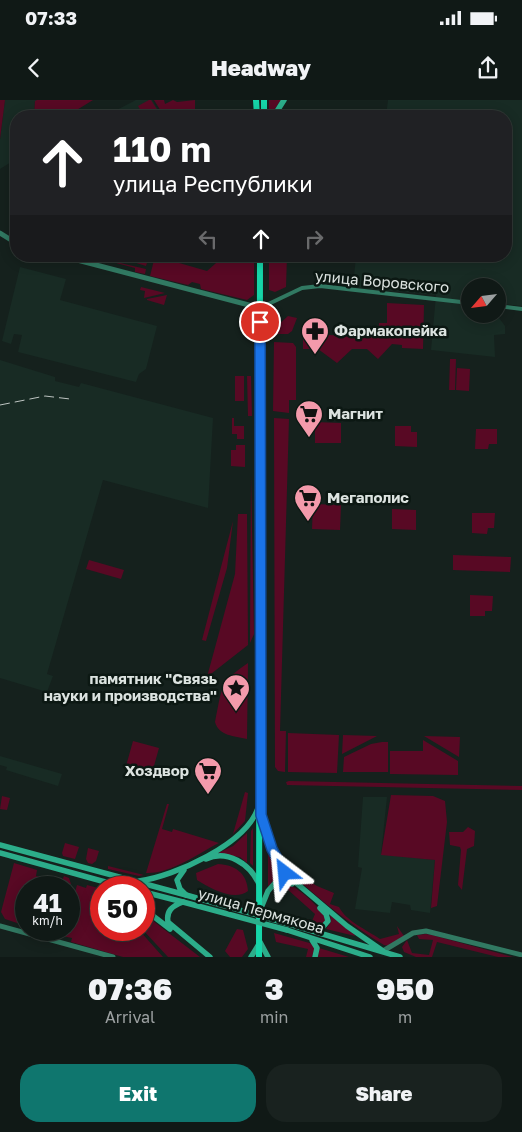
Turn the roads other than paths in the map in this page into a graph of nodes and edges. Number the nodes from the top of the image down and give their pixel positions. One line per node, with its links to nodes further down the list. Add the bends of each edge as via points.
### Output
1 (85, 262): 5 (street)
2 (260, 262): 5 (main road)
3 (461, 302): 5 (street, улица Воровского, via 320,286 302,288)
4 (506, 307): 6 (street)
5 (260, 308): 7 (main road)
6 (522, 310)
7 (261, 801): 8 (main road); 13 (main road, via 248,827 226,846)
8 (261, 815): 14 (main road); 27 (main road, via 275,854 288,876 347,926)
9 (0, 845): 11 (main road, улица Пермякова)
10 (0, 853): 12 (main road)
11 (113, 876)
12 (90, 877)
13 (155, 878)
14 (260, 886): 17 (main road, via 253,873 241,862 215,856 180,873 178,884); 19 (main road)
15 (155, 887): 17 (main road, улица Пермякова)
16 (155, 895): 18 (main road, улица Пермякова)
17 (186, 895): 22 (main road, улица Пермякова, bridge)
18 (182, 902): 22 (main road, улица Пермякова, bridge); 31 (main road, via 170,908 166,915 168,922)
19 (261, 908): 23 (main road, via 275,883 286,880 326,914 326,925); 25 (main road)
20 (155, 918): 30 (main road)
21 (0, 926): 29 (street)
22 (288, 927): 23 (main road, улица Пермякова); 24 (main road, улица Пермякова)
23 (312, 930): 27 (main road, улица Пермякова)
24 (308, 938): 35 (main road, via 316,944); 36 (main road, улица Пермякова)
25 (260, 942): 32 (main road); 33 (main road); 34 (main road)
26 (399, 943): 27 (street); 28 (street, via 412,933 426,931); 37 (street)
27 (383, 951): 37 (main road, улица Пермякова)
28 (522, 955)
29 (112, 957)
30 (206, 957)
31 (210, 957)
32 (251, 957)
33 (259, 957)
34 (268, 957)
35 (315, 957)
36 (370, 957)
37 (401, 957)

